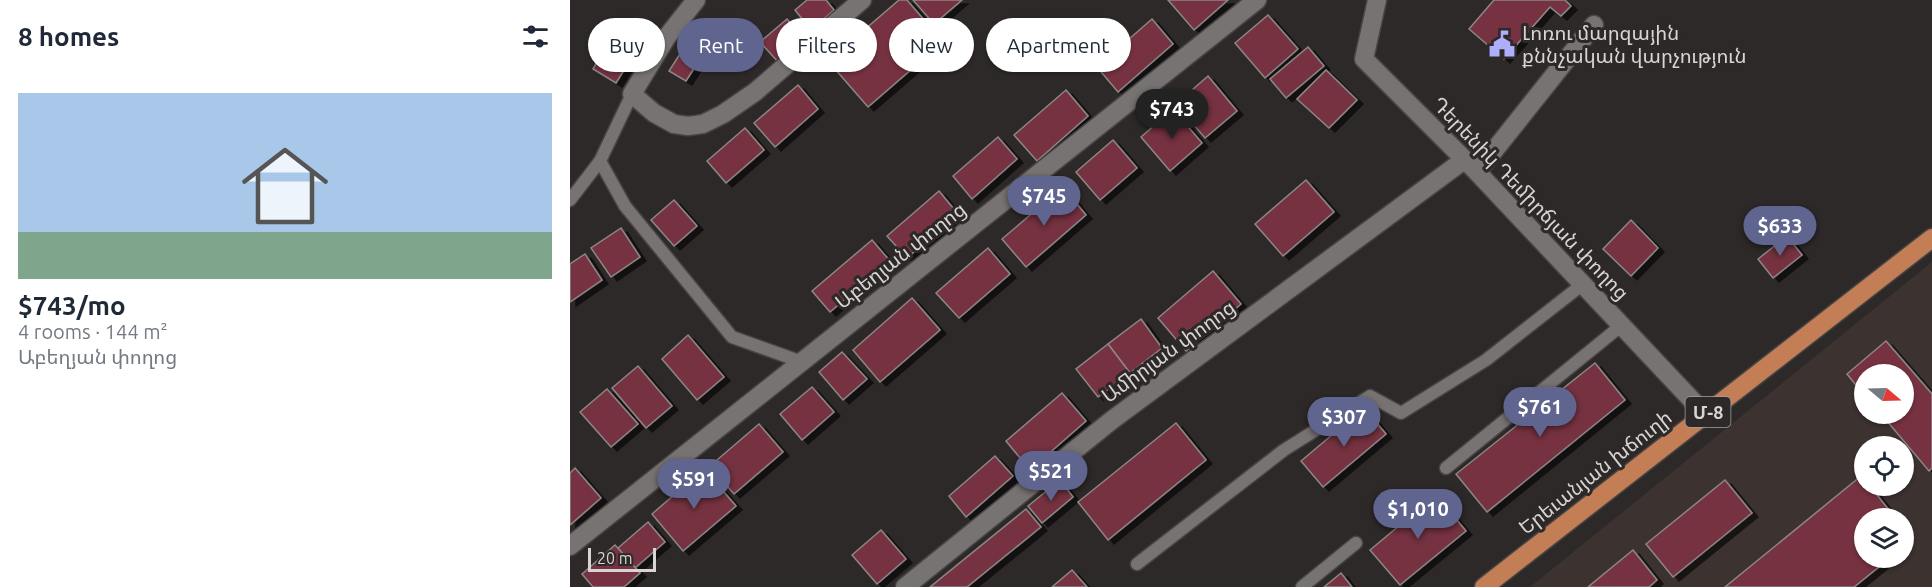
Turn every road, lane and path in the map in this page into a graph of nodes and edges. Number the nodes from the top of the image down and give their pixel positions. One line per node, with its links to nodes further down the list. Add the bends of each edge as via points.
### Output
1 (696, 0): 6 (street, via 666,38)
2 (862, 0): 6 (street, via 755,92 703,124 674,124)
3 (1257, 0): 13 (street, Աբեղյան փողոց)
4 (1377, 0): 8 (street, Դերենիկ Դեմիրճյան փողոց, via 1364,59)
5 (1594, 25): 8 (street, Ամիրյան փողոց)
6 (632, 94): 7 (lane)
7 (600, 161): 9 (lane); 13 (lane, via 625,206 732,337)
8 (1471, 166): 11 (street, Դերենիկ Դեմիրճյան փողոց); 19 (street, Ամիրյան փողոց, via 1112,420)
9 (570, 200)
10 (1932, 238): 14 (highway, Երեւանյան խճուղի / Մ-8)
11 (1583, 284): 12 (street, Դերենիկ Դեմիրճյան փողոց); 18 (lane, via 1486,360 1401,412 1370,396 1275,457)
12 (1622, 325): 14 (street, Դերենիկ Դեմիրճյան փողոց); 15 (lane)
13 (802, 362): 17 (street, Աբեղյան փողոց)
14 (1705, 414): 21 (highway, Երեւանյան խճուղի / Մ-8)
15 (1446, 468)
16 (1356, 543): 20 (lane)
17 (570, 546)
18 (1137, 564)
19 (905, 587)
20 (1302, 587)
21 (1484, 587)

